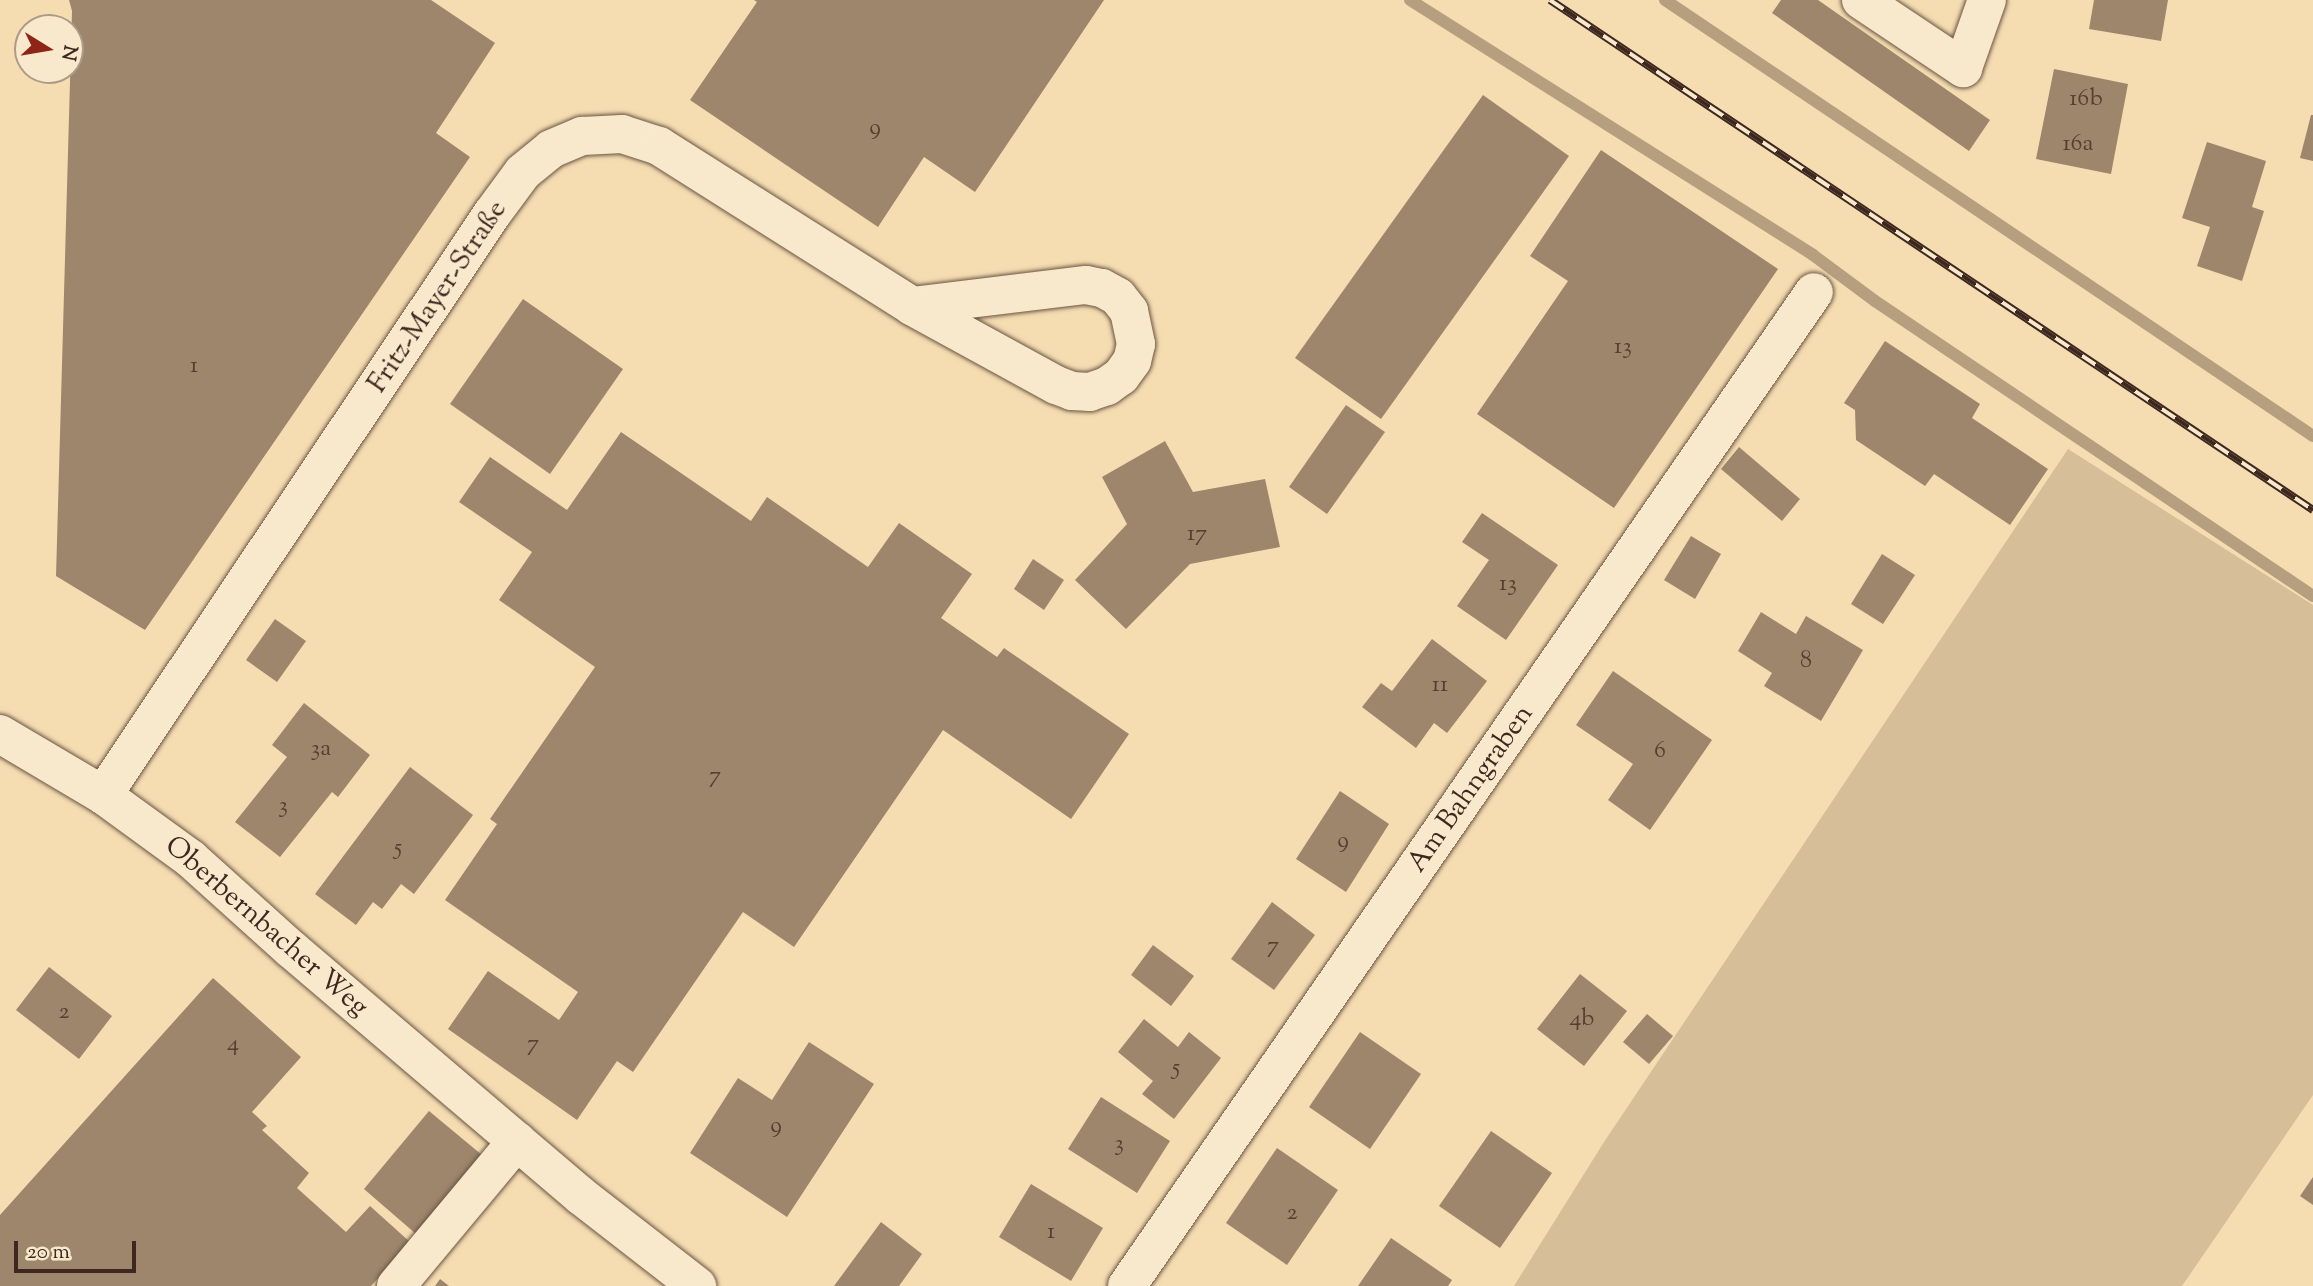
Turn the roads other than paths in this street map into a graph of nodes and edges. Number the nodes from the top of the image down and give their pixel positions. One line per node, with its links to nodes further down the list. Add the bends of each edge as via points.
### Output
1 (1861, 0): 2 (street, via 1963,68)
2 (1987, 0)
3 (1814, 292): 10 (street, Am Bahngraben)
4 (912, 306): 4 (street, Fritz-Mayer-Straße, via 1072,391 1090,392 1121,376 1132,361 1136,344 1129,310 1118,297 1086,285); 6 (street, Fritz-Mayer-Straße, via 659,146 622,134 582,135 551,149 523,173 492,214)
5 (0, 734): 6 (street, Oberbernbacher Weg)
6 (103, 795): 7 (street, Oberbernbacher Weg, via 191,859)
7 (517, 1141): 8 (street); 9 (street, Oberbernbacher Weg)
8 (396, 1286)
9 (698, 1286)
10 (1127, 1286)

